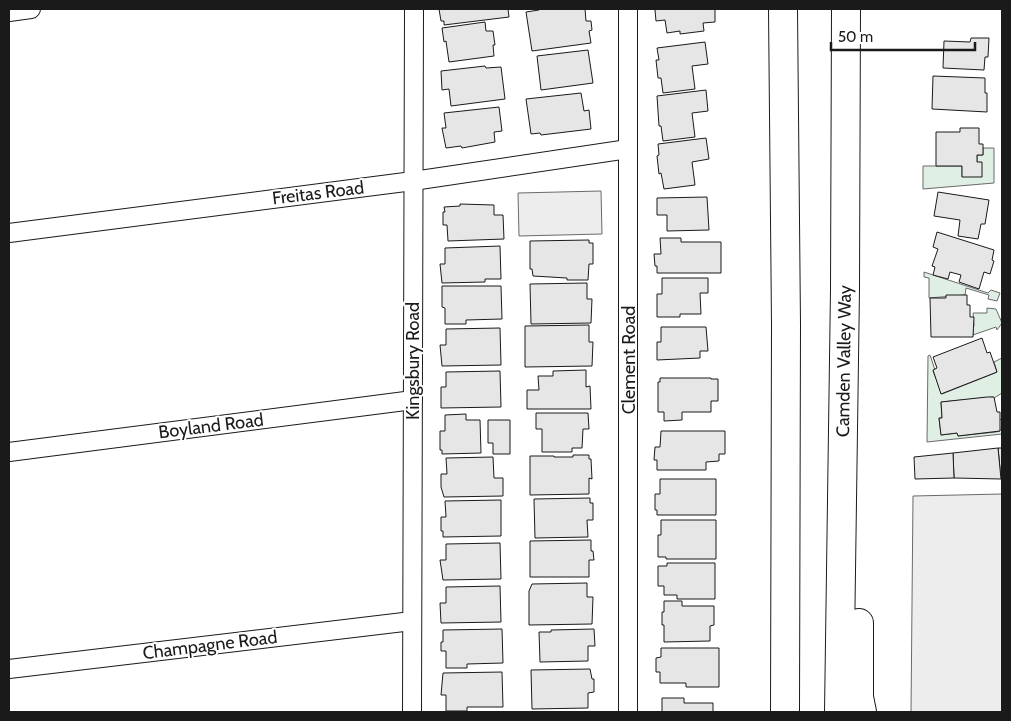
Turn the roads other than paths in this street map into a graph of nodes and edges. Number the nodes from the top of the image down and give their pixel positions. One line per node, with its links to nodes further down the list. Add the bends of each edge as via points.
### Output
1 (31, 9): 6 (street)
2 (414, 9): 8 (street, Kingsbury Road)
3 (628, 9): 7 (street, Clement Road)
4 (783, 9): 17 (main road)
5 (846, 9): 10 (main road, Camden Valley Way)
6 (9, 12)
7 (628, 149): 8 (street, Freitas Road); 16 (street, Clement Road)
8 (413, 181): 9 (street, Freitas Road); 11 (street, Kingsbury Road)
9 (9, 233)
10 (845, 289): 18 (main road, Camden Valley Way); 19 (main road, via 860,513 859,697)
11 (413, 400): 12 (street, Boyland Road); 13 (street, Kingsbury Road)
12 (9, 452)
13 (412, 621): 14 (street, Champagne Road); 15 (street, Kingsbury Road)
14 (9, 669)
15 (412, 712)
16 (628, 712)
17 (785, 712)
18 (839, 712)
19 (862, 712)

